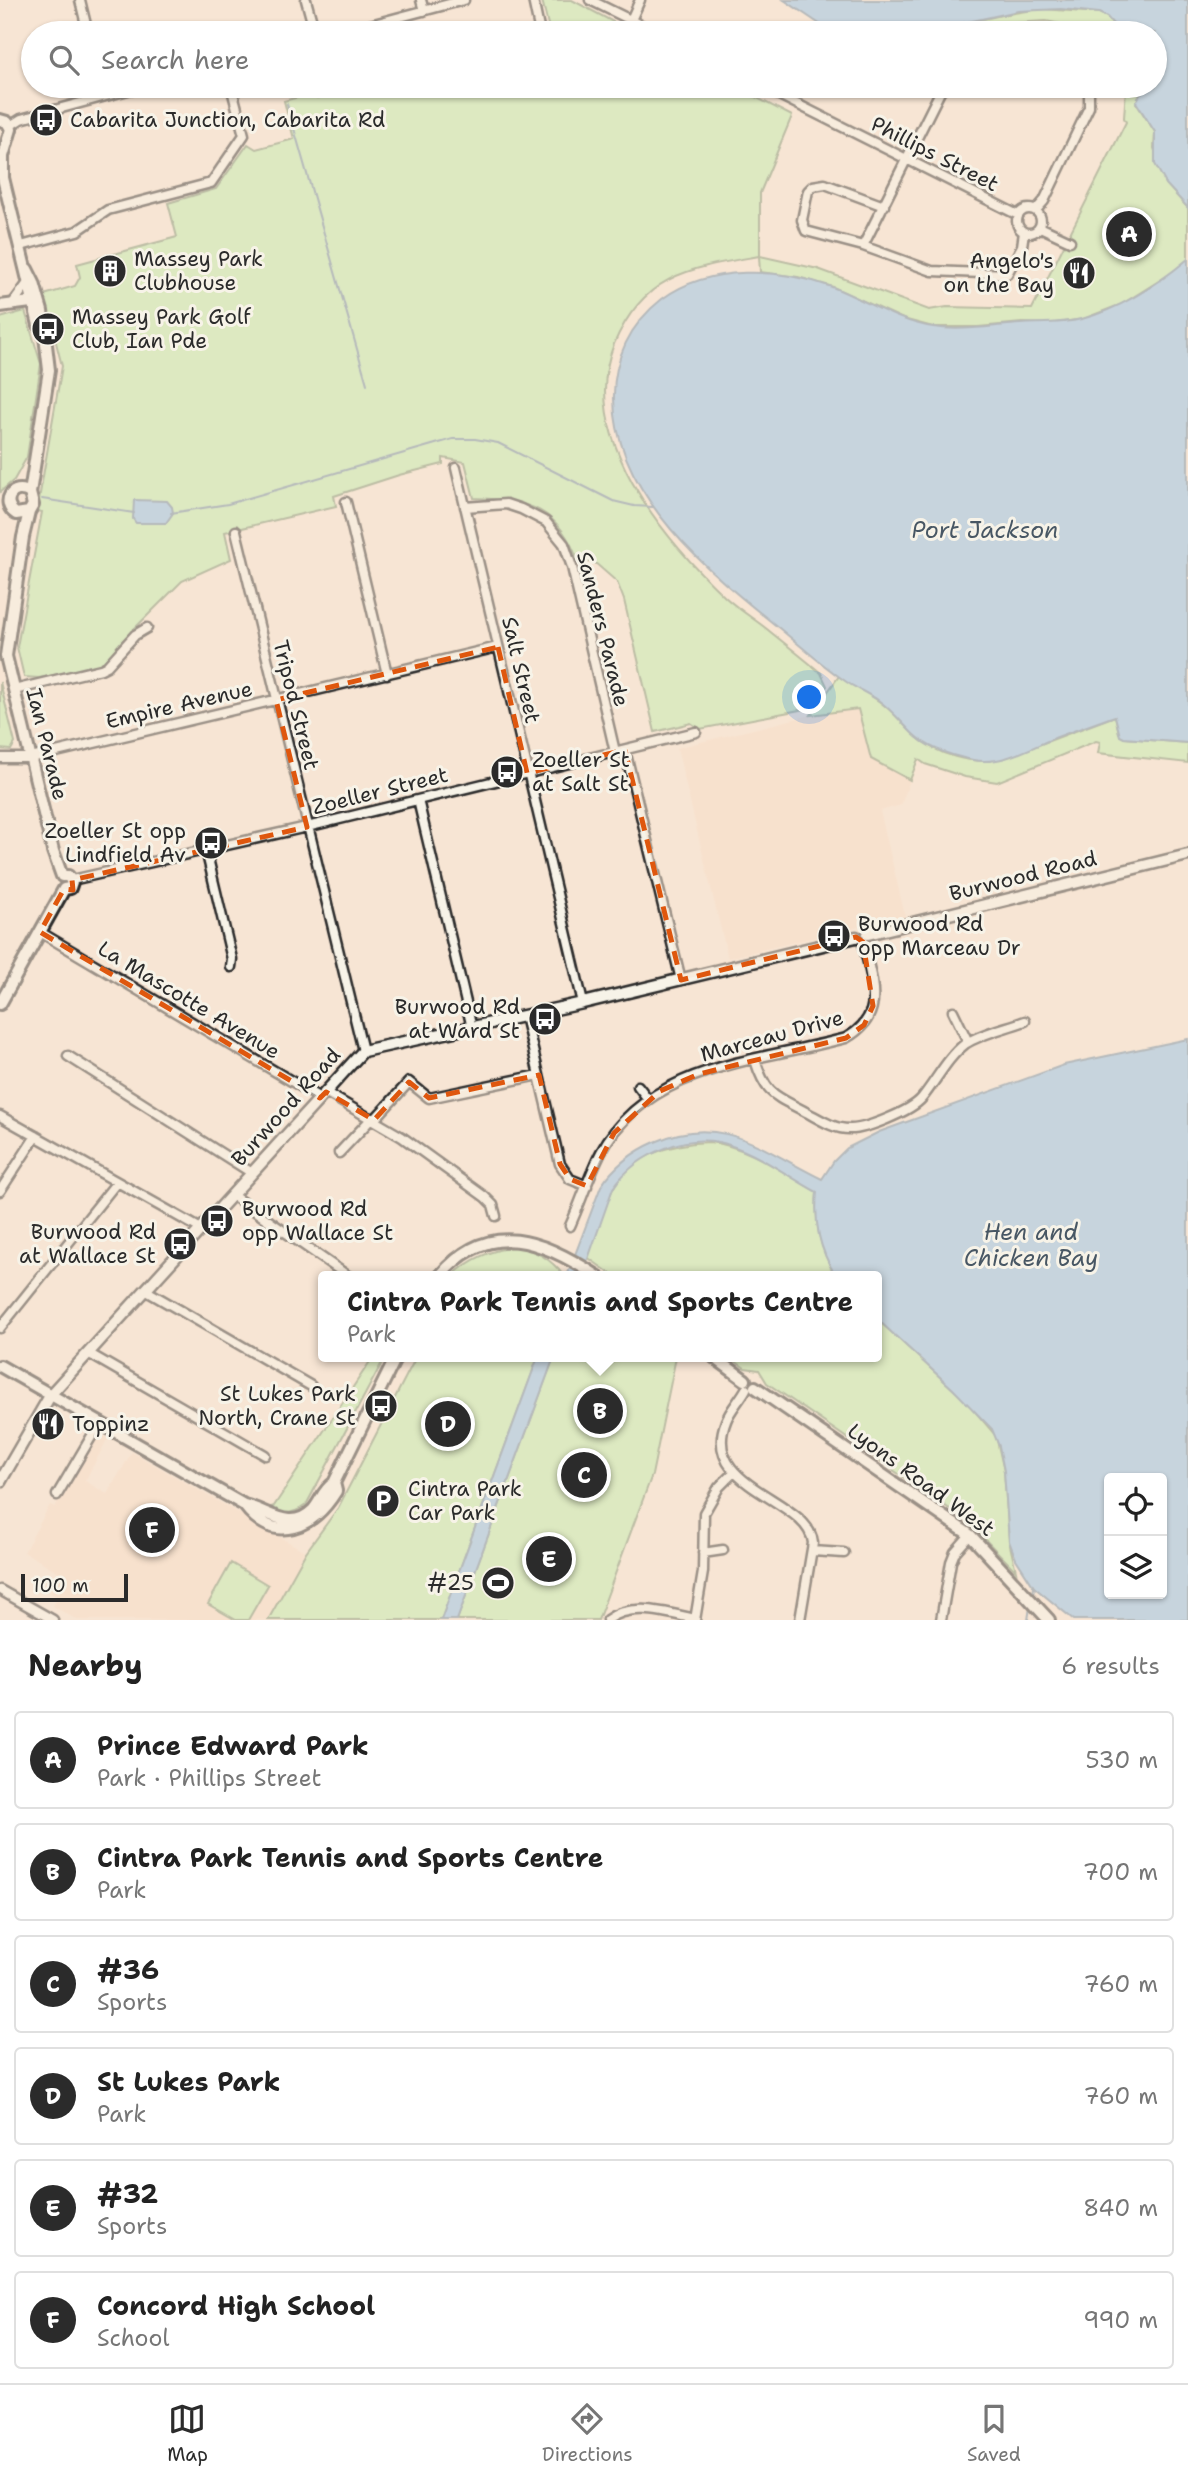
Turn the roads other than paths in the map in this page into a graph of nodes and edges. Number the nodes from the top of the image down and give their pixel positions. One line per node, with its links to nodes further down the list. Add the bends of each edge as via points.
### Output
1 (80, 0): 10 (street)
2 (306, 0): 11 (street)
3 (421, 0): 8 (street)
4 (464, 0): 8 (street)
5 (533, 0): 13 (street)
6 (590, 0): 9 (street)
7 (640, 0): 9 (street)
8 (424, 11): 12 (street)
9 (631, 20)
10 (85, 21)
11 (312, 21)
12 (386, 21)
13 (537, 21)
14 (82, 98): 20 (street)
15 (234, 98): 30 (street, via 244,135 211,183 108,210 77,231)
16 (785, 98): 22 (street, Phillips Street)
17 (937, 98): 22 (street)
18 (1089, 98): 25 (street, via 1089,107 1044,201)
19 (0, 120): 20 (main road)
20 (10, 126): 21 (main road)
21 (4, 141): 23 (main road)
22 (907, 159): 24 (street); 26 (street, Phillips Street)
23 (2, 175): 30 (main road, via 8,215)
24 (884, 206): 31 (street); 31 (street, via 825,184 808,191 802,220 806,231)
25 (1035, 210): 26 (street); 27 (street, via 1041,216)
26 (1018, 215): 28 (street, via 1018,227)
27 (1041, 227): 28 (street); 29 (street)
28 (1024, 232): 31 (street, via 1007,274 932,271)
29 (1070, 242)
30 (21, 246): 32 (main road)
31 (863, 246)
32 (32, 286): 33 (main road); 34 (street); 36 (main road, via 42,311)
33 (32, 302): 34 (main road); 36 (main road)
34 (13, 303): 35 (main road)
35 (0, 306)
36 (45, 345): 37 (main road, via 49,370)
37 (33, 467): 39 (main road); 40 (main road)
38 (456, 468): 43 (street, Salt Street)
39 (15, 490): 40 (main road); 41 (street); 44 (main road, via 8,498)
40 (30, 493): 45 (main road, via 33,505)
41 (0, 499)
42 (346, 502): 50 (street)
43 (465, 507): 49 (street, Salt Street); 55 (street, Sanders Parade, via 506,504 521,509 546,522 564,544)
44 (9, 511): 45 (main road); 47 (main road, Ian Parade)
45 (29, 512): 47 (main road, Ian Parade)
46 (236, 531): 52 (street, Tripod Street)
47 (23, 537): 51 (main road, Ian Parade, via 6,646)
48 (148, 628): 51 (street, via 101,669)
49 (498, 648): 50 (street, Empire Avenue); 58 (street, Salt Street)
50 (387, 674): 52 (street, Empire Avenue)
51 (14, 690): 57 (main road, Ian Parade)
52 (276, 700): 57 (street, Empire Avenue); 60 (street, Tripod Street)
53 (696, 732): 54 (street, Zoeller Street)
54 (625, 750): 55 (street, Zoeller Street); 67 (street)
55 (615, 752): 58 (street, Zoeller Street)
56 (0, 758): 57 (street, Empire Avenue)
57 (31, 758): 63 (main road, Ian Parade, via 53,851)
58 (527, 774): 59 (street, Zoeller Street); 68 (street, Salt Street)
59 (418, 800): 60 (street, Zoeller Street); 73 (street)
60 (307, 827): 61 (street, Zoeller Street); 75 (street, Tripod Street)
61 (206, 850): 63 (street, Zoeller Street); 66 (street)
62 (1188, 855): 65 (street, Burwood Road)
63 (66, 882): 64 (main road)
64 (40, 932): 69 (main road); 80 (street, La Mascotte Avenue)
65 (862, 938): 67 (street, Burwood Road); 77 (street, Marceau Drive, via 874,995 864,1025 846,1038)
66 (231, 967)
67 (681, 980): 68 (street, Burwood Road)
68 (583, 1003): 71 (street, Burwood Road)
69 (0, 1004)
70 (953, 1011): 74 (street)
71 (525, 1016): 73 (street, Burwood Road); 78 (street)
72 (1025, 1021): 74 (street)
73 (472, 1028): 75 (street, Burwood Road)
74 (968, 1042): 77 (street, via 918,1103 849,1129 773,1095 761,1080)
75 (363, 1051): 80 (street, Burwood Road)
76 (68, 1056): 86 (street)
77 (755, 1060): 81 (street, Marceau Drive, via 699,1074)
78 (539, 1075): 83 (street, via 429,1098 410,1082); 88 (street, via 560,1164 570,1179)
79 (638, 1086): 81 (street)
80 (323, 1095): 83 (street, La Mascotte Avenue); 86 (street, Burwood Road)
81 (648, 1099): 88 (street, Marceau Drive, via 608,1142)
82 (0, 1116): 84 (street)
83 (373, 1119): 85 (street); 91 (street, La Mascotte Avenue, via 485,1196)
84 (36, 1136): 87 (street); 89 (street)
85 (339, 1153)
86 (252, 1173): 90 (street, Burwood Road)
87 (117, 1182): 93 (street); 98 (street)
88 (587, 1186): 92 (street, Marceau Drive)
89 (0, 1191)
90 (232, 1195): 93 (street, Burwood Road); 94 (street)
91 (496, 1216)
92 (570, 1226)
93 (201, 1229): 97 (street, Burwood Road)
94 (341, 1271)
95 (445, 1271): 96 (main road, via 464,1254 503,1241 538,1244)
96 (588, 1271)
97 (145, 1290): 99 (street, Burwood Road); 104 (street)
98 (0, 1328)
99 (88, 1353): 105 (street, Burwood Road); 107 (street)
100 (394, 1362): 106 (main road, via 334,1483 313,1510 297,1520 275,1518 244,1505)
101 (720, 1362): 103 (main road, Lyons Road West)
102 (0, 1366): 105 (main road)
103 (749, 1385): 108 (street, via 723,1431 723,1447); 111 (main road, Lyons Road West)
104 (311, 1386)
105 (51, 1394): 106 (main road); 109 (street, Burwood Road)
106 (100, 1422): 110 (street)
107 (265, 1455)
108 (734, 1472): 113 (street, via 806,1524 813,1536); 114 (street, via 704,1513)
109 (0, 1482)
110 (57, 1496)
111 (970, 1535): 121 (street, via 951,1562); 122 (main road, Lyons Road West)
112 (723, 1550): 114 (street)
113 (812, 1551): 115 (street); 120 (street)
114 (704, 1553): 117 (street)
115 (844, 1553)
116 (0, 1590): 118 (street)
117 (695, 1619): 119 (street, via 631,1609)
118 (54, 1620)
119 (607, 1620)
120 (800, 1620)
121 (941, 1620)
122 (1049, 1620)

